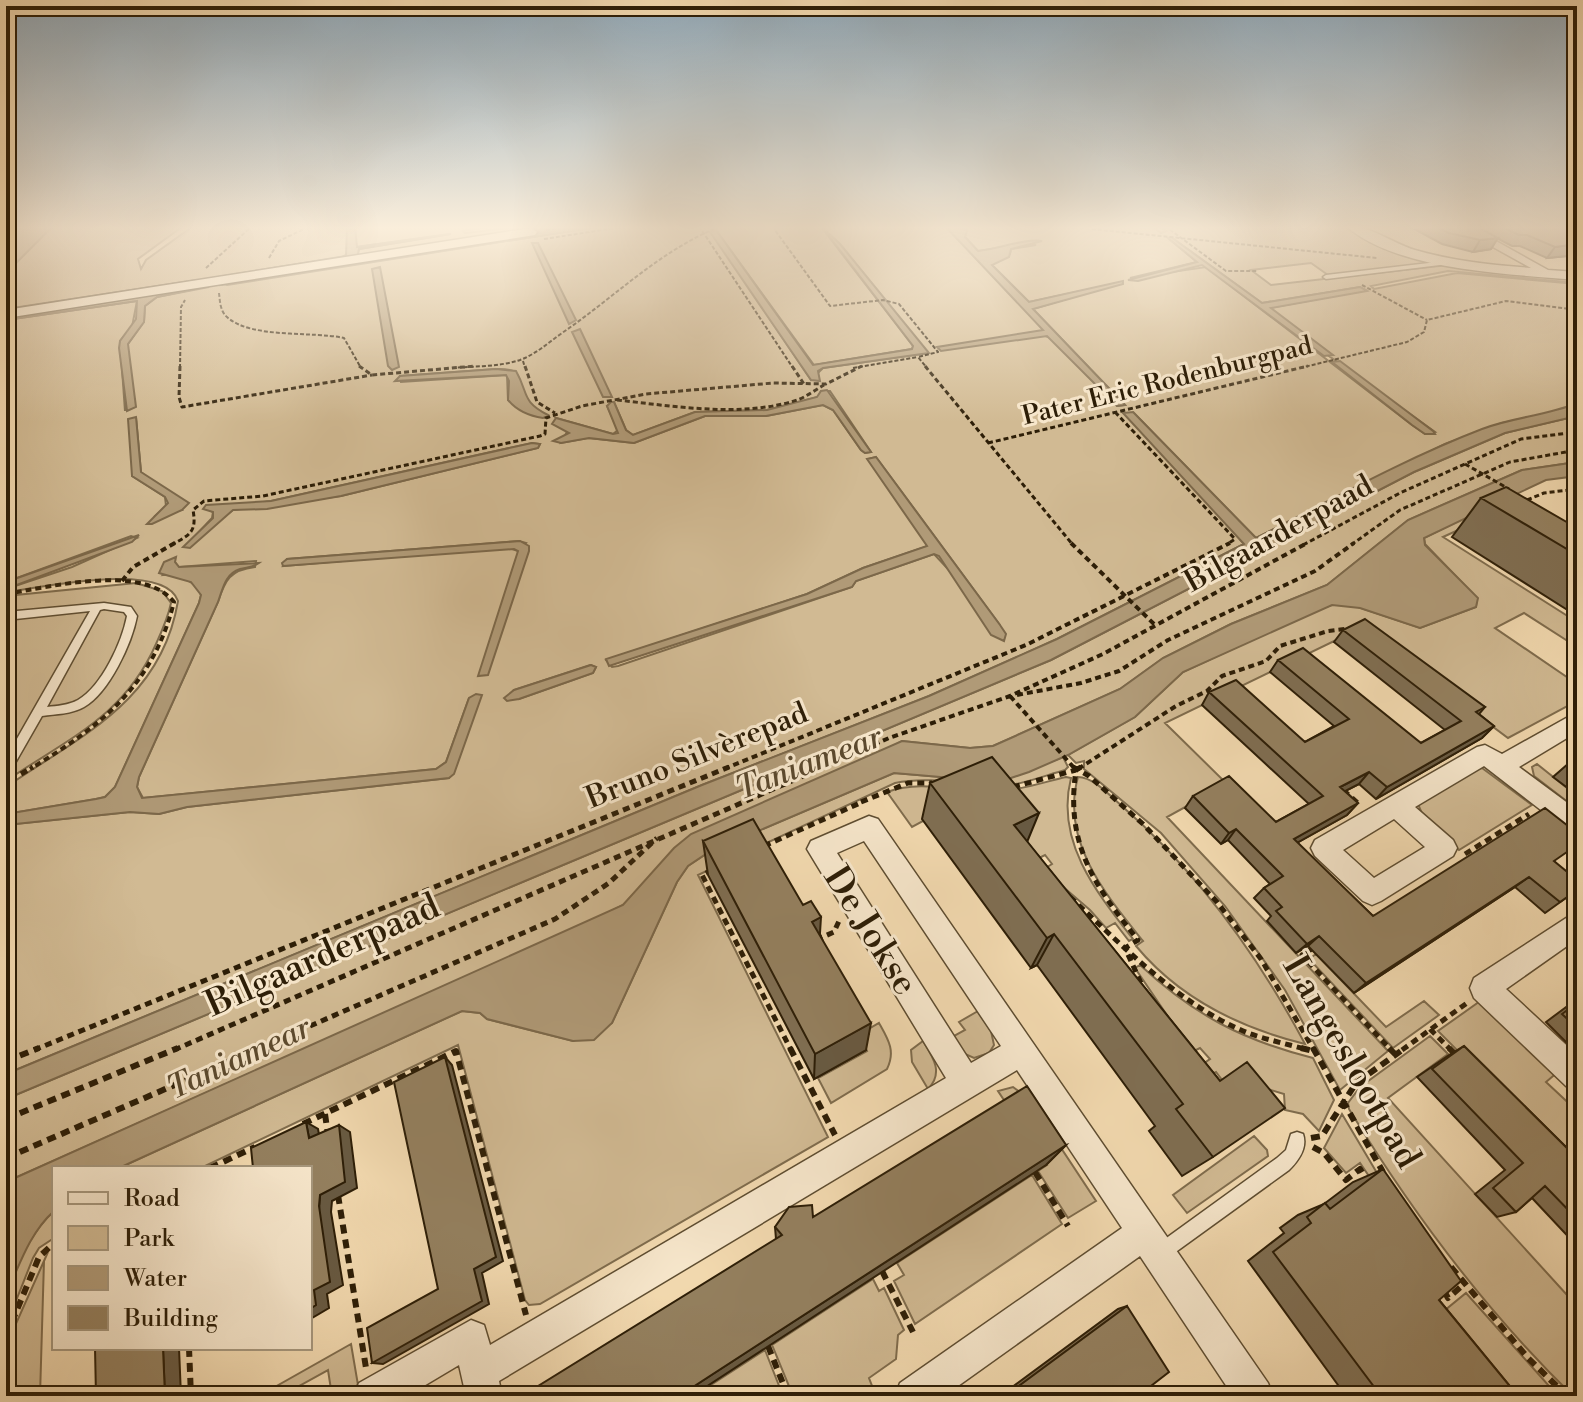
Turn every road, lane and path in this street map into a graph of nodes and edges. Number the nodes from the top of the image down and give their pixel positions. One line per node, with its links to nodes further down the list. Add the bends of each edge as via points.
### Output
1 (138, 291): 9 (street)
2 (218, 291): 13 (path, via 228,318 258,328 344,338 360,367)
3 (619, 291): 12 (path)
4 (742, 291): 14 (path)
5 (819, 291): 11 (path, via 830,306 840,308 885,300 899,304 938,352)
6 (1374, 291): 10 (path)
7 (191, 297): 13 (path, via 181,307 182,407)
8 (1577, 310): 10 (path, Pater Eric Rodenburgpad, via 1506,301)
9 (6, 314)
10 (1427, 320): 17 (path, Pater Eric Rodenburgpad, via 1424,332 1407,342)
11 (918, 357): 15 (path, via 854,367); 20 (path)
12 (523, 361): 13 (path); 18 (path, via 537,402)
13 (372, 375)
14 (804, 384): 15 (path); 16 (path, via 709,387)
15 (826, 384): 16 (path, via 796,400 764,406)
16 (611, 400): 18 (path)
17 (1115, 412): 20 (path, Pater Eric Rodenburgpad); 28 (path, Bruno Silvèrepad, via 1235,539)
18 (555, 413): 27 (path, via 546,418 545,434 540,436 263,496 204,501 193,510 193,533 133,567)
19 (1577, 432): 22 (path, Bilgaarderpaad, via 1521,439)
20 (988, 443): 28 (path)
21 (1577, 450): 23 (path, Bilgaarderpaad, via 1524,458)
22 (1464, 464): 23 (path); 31 (path, Bilgaarderpaad, via 1400,493)
23 (1484, 475): 25 (path); 33 (path, Bilgaarderpaad, via 1400,510 1315,571 1168,640 1119,671)
24 (1577, 489): 25 (path)
25 (1527, 500): 26 (path)
26 (1535, 504)
27 (122, 581)
28 (1122, 598): 31 (path); 60 (path, Bruno Silvèrepad, via 919,691)
29 (97, 607): 30 (lane); 34 (lane); 34 (lane, via 120,606 132,616 106,674 82,703)
30 (6, 616)
31 (1156, 626): 33 (path, Bilgaarderpaad)
32 (1361, 630): 38 (path, via 1343,627 1280,646 1266,661 1222,676 1207,691)
33 (1010, 696): 38 (path); 46 (path, Bilgaarderpaad, via 889,738)
34 (38, 712): 37 (lane)
35 (1577, 721): 36 (street)
36 (1501, 766): 42 (street); 43 (street, via 1485,754)
37 (6, 769)
38 (1076, 770): 41 (path); 53 (path, via 1069,804 1076,841 1105,898 1138,940); 58 (path, Langeslootpad, via 1148,826 1186,864 1251,945)
39 (934, 783): 44 (path, via 908,783)
40 (1339, 786): 43 (path)
41 (1001, 789)
42 (1548, 802): 45 (street); 48 (path)
43 (1385, 812)
44 (865, 815): 47 (path); 57 (street, De Jokse); 63 (street, De Jokse, via 820,849)
45 (1577, 824)
46 (659, 836): 66 (path, Bilgaarderpaad); 72 (path, Bilgaarderpaad, via 555,919)
47 (758, 850)
48 (1456, 860)
49 (716, 869): 71 (path, via 702,875)
50 (1062, 889): 53 (path)
51 (1577, 924): 54 (street)
52 (1325, 941): 59 (path, via 1302,955)
53 (1125, 948): 55 (path); 58 (path, via 1220,1020)
54 (1484, 988): 56 (path); 62 (street)
55 (1148, 995)
56 (1430, 1029): 59 (path); 61 (path)
57 (1022, 1050): 63 (street); 79 (street, De Jokse)
58 (1313, 1051): 64 (path, Langeslootpad)
59 (1395, 1054): 64 (path, via 1356,1083)
60 (6, 1061)
61 (1462, 1061)
62 (1577, 1075)
63 (966, 1083): 71 (street)
64 (1341, 1103): 68 (path, via 1322,1136); 76 (path, Langeslootpad)
65 (325, 1114): 67 (path); 70 (path); 89 (path, via 456,1051)
66 (6, 1119)
67 (296, 1127)
68 (1297, 1140): 75 (path, via 1324,1153 1346,1180 1360,1169); 79 (lane, via 1293,1155 1283,1164)
69 (267, 1141): 73 (path)
70 (330, 1145)
71 (845, 1155): 89 (street)
72 (6, 1158)
73 (214, 1166)
74 (1035, 1172): 78 (path)
75 (1369, 1182)
76 (1390, 1182)
77 (337, 1192): 93 (path)
78 (1068, 1226)
79 (1152, 1243): 96 (street); 97 (street, De Jokse)
80 (52, 1245): 88 (path, via 39,1257)
81 (1447, 1261): 83 (path)
82 (882, 1271): 87 (path)
83 (1464, 1284): 85 (path); 98 (path)
84 (1439, 1285): 85 (path)
85 (1448, 1298): 86 (path)
86 (1436, 1308)
87 (913, 1332)
88 (6, 1336)
89 (533, 1340): 92 (street)
90 (768, 1346): 95 (path)
91 (189, 1350): 94 (path)
92 (482, 1384): 93 (street, via 471,1338)
93 (370, 1388)
94 (191, 1396)
95 (788, 1396)
96 (913, 1396)
97 (1255, 1396)
98 (1567, 1396)

